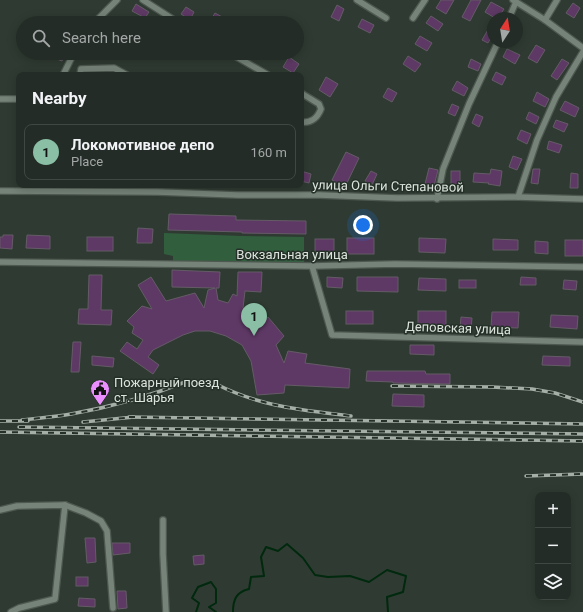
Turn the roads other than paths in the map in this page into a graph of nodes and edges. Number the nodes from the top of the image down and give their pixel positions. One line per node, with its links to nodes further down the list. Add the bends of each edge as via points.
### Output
1 (117, 0): 8 (street)
2 (143, 0): 9 (street)
3 (357, 0): 10 (street)
4 (425, 0): 11 (street)
5 (557, 0): 12 (street)
6 (514, 1): 7 (street); 12 (street)
7 (511, 12)
8 (101, 16)
9 (169, 16)
10 (386, 18)
11 (413, 18)
12 (544, 20): 14 (street)
13 (495, 48): 28 (street, via 443,169)
14 (583, 48)
15 (583, 52): 27 (street, via 556,97 537,140)
16 (70, 60): 18 (street)
17 (242, 60): 21 (street)
18 (64, 72)
19 (80, 72): 20 (street, via 81,69 114,68)
20 (121, 72)
21 (263, 72)
22 (304, 95): 25 (street, via 319,104 321,109 313,120)
23 (0, 99): 24 (street)
24 (16, 99)
25 (304, 122)
26 (0, 191): 28 (street, улица Ольги Степановой)
27 (518, 197): 28 (street, улица Ольги Степановой); 29 (street, улица Ольги Степановой)
28 (437, 199)
29 (583, 199)
30 (0, 262): 31 (street, Вокзальная улица)
31 (312, 266): 32 (street, Вокзальная улица, via 395,264); 33 (street, Деповская улица, via 332,335)
32 (583, 267)
33 (583, 342)
34 (65, 505): 35 (street, via 17,506); 37 (street, via 101,522 107,532); 38 (street, via 55,599)
35 (0, 510)
36 (163, 520): 39 (street, via 162,554)
37 (114, 608)
38 (11, 612)
39 (166, 612)

